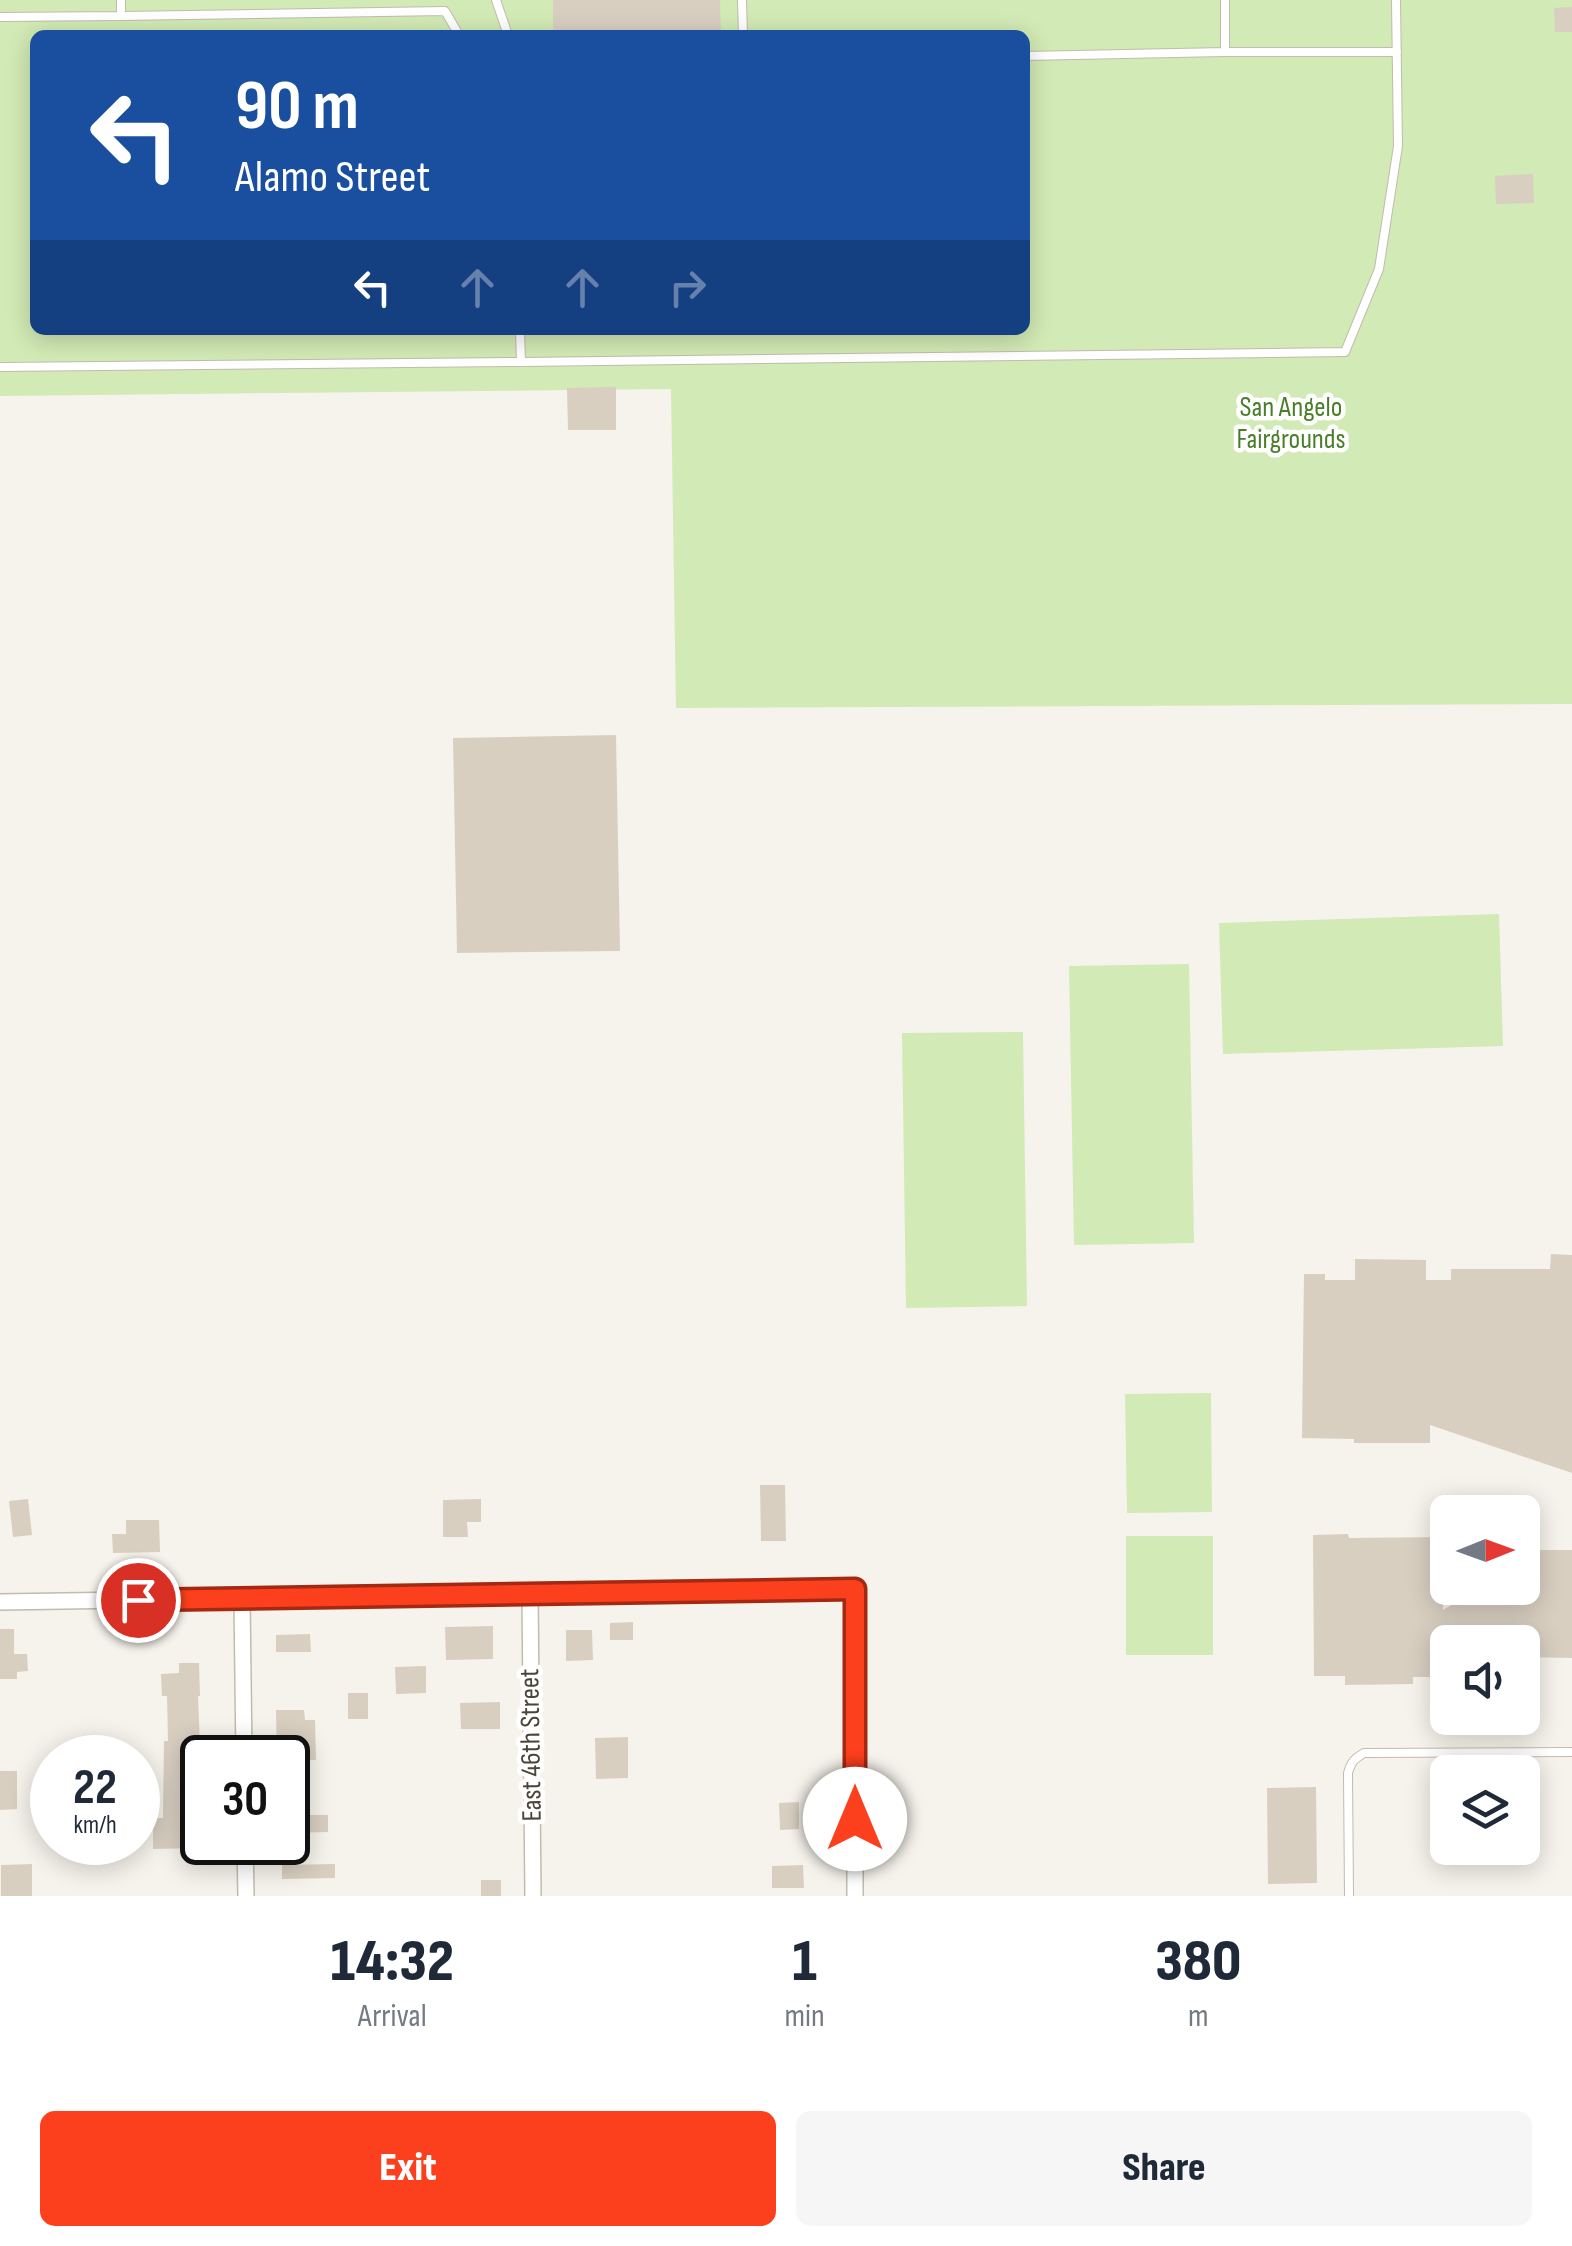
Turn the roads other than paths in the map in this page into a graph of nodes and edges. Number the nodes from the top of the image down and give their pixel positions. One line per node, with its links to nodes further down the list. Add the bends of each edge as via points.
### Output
1 (121, 0): 6 (lane)
2 (496, 0): 9 (lane)
3 (742, 0): 10 (lane)
4 (1225, 0): 11 (lane)
5 (1396, 0): 12 (lane)
6 (121, 16): 7 (lane); 8 (lane, via 445,11)
7 (0, 17)
8 (456, 30)
9 (506, 30)
10 (743, 30)
11 (1225, 52): 12 (lane); 13 (lane)
12 (1397, 52): 15 (lane, via 1398,146 1379,269 1344,352)
13 (1030, 56)
14 (520, 335): 15 (lane)
15 (521, 362): 16 (lane)
16 (0, 366)
17 (530, 1594): 18 (street); 24 (street, East 46th Street); 25 (street, via 855,1589)
18 (242, 1599): 19 (street); 20 (street)
19 (0, 1602)
20 (244, 1735)
21 (1572, 1752): 26 (lane, via 1355,1758 1348,1774)
22 (245, 1865): 23 (street)
23 (246, 1896)
24 (533, 1896)
25 (855, 1896)
26 (1350, 1896)

